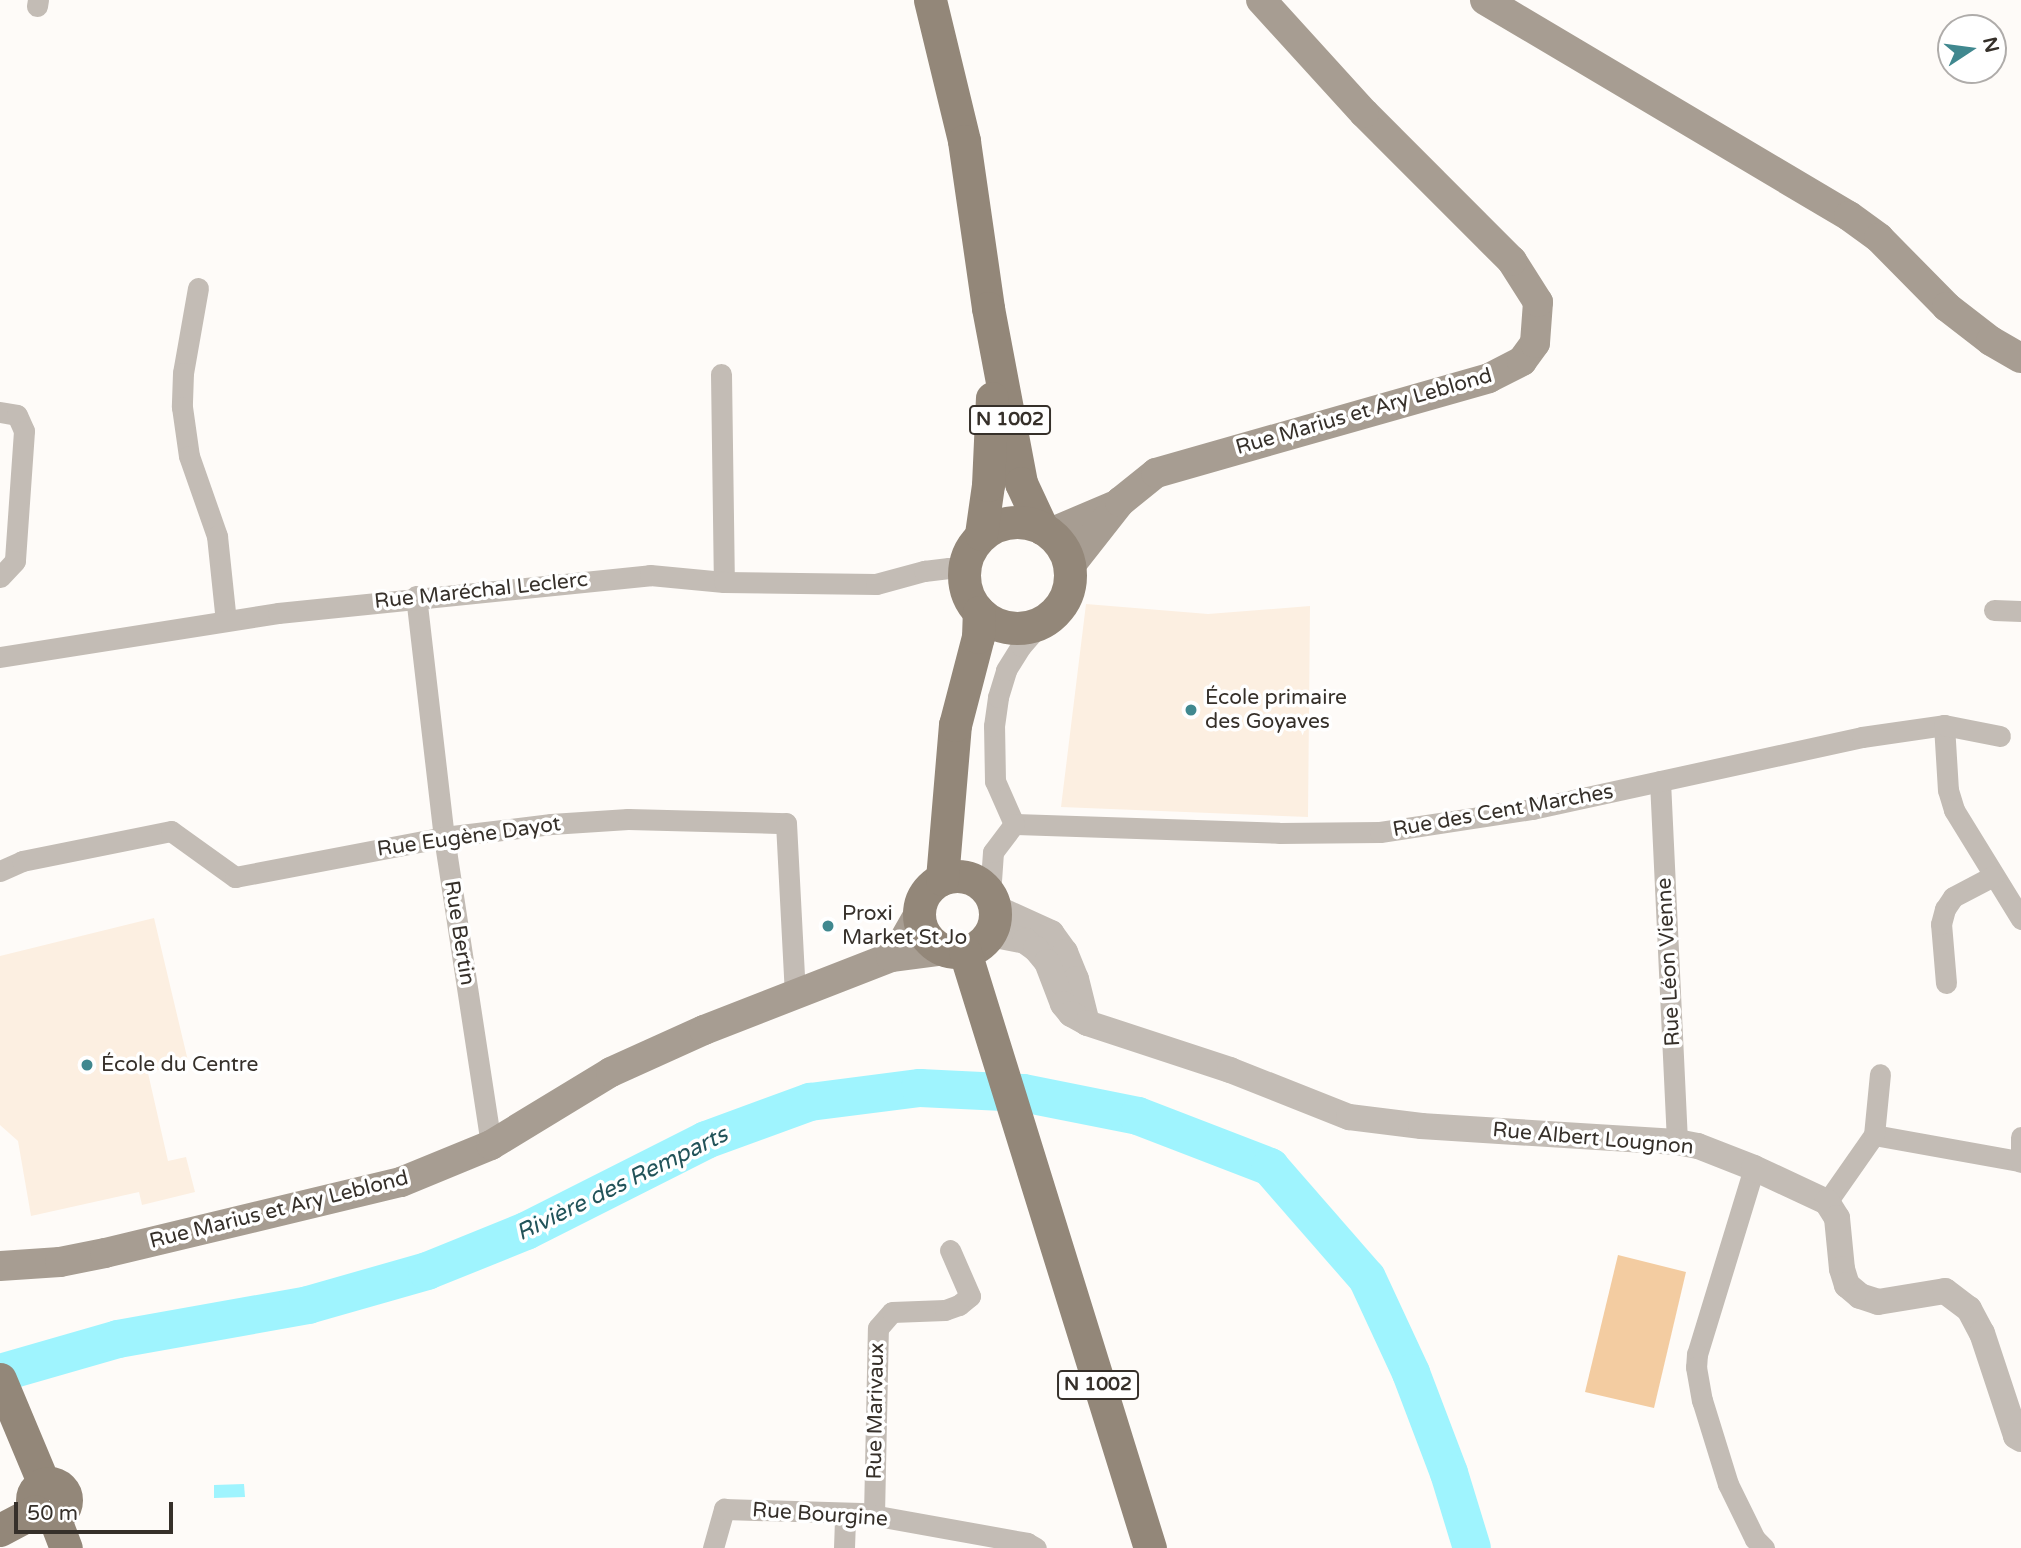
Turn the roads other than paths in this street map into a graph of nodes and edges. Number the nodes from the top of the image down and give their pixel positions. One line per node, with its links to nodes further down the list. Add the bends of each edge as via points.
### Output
1 (930, 0): 5 (main road, N 1002, via 964,141)
2 (1261, 0): 9 (main road, Rue Marius et Ary Leblond, via 1364,113 1512,261 1538,302 1535,343 1522,361 1489,378 1173,465 1156,472)
3 (1485, 0): 6 (main road, via 1849,216 1880,238 1947,307)
4 (198, 288): 20 (street, via 183,373 182,407 189,456 217,536)
5 (988, 308): 10 (main road, N 1002, via 1021,483); 11 (main road, N 1002, via 993,419)
6 (2021, 358)
7 (721, 374): 15 (street)
8 (0, 412): 14 (street, via 17,415 24,431 15,561)
9 (1120, 502): 10 (main road, Rue Marius et Ary Leblond); 12 (main road, Rue Marius et Ary Leblond)
10 (1046, 531): 11 (main road, via 1011,522); 12 (main road, via 1059,543)
11 (981, 534): 13 (main road, via 972,545)
12 (1069, 567): 21 (main road, via 1064,599 1055,612)
13 (964, 571): 15 (street, Rue Maréchal Leclerc, via 924,571 876,583); 19 (main road, via 970,600)
14 (0, 577)
15 (724, 582): 16 (street, Rue Maréchal Leclerc, via 650,575)
16 (416, 596): 20 (street, Rue Maréchal Leclerc); 28 (street, Rue Bertin)
17 (1994, 610): 18 (street)
18 (2021, 611)
19 (979, 612): 21 (main road, via 993,623 1011,628); 23 (main road, N 1002)
20 (226, 621): 22 (street, Rue Maréchal Leclerc)
21 (1036, 624): 23 (main road, N 1002, via 998,643); 27 (street, via 1006,670 994,726 995,781)
22 (0, 657)
23 (972, 669): 31 (main road, N 1002, via 955,725 947,834)
24 (1944, 725): 25 (street, Rue des Cent Marches); 26 (street, Rue des Cent Marches, via 1862,737); 30 (street, via 1948,790 1954,810)
25 (2000, 736)
26 (1660, 781): 27 (street, Rue des Cent Marches, via 1462,822 1380,832); 40 (street, Rue Léon Vienne)
27 (1014, 824): 31 (street, via 993,852)
28 (444, 837): 29 (street, Rue Eugène Dayot, via 235,877 171,831 22,861); 36 (street, Rue Eugène Dayot, via 628,818 786,823); 41 (street, Rue Bertin)
29 (0, 871)
30 (1993, 876): 33 (street); 35 (street, via 1954,897 1945,909 1941,924)
31 (970, 913): 32 (main road, via 925,893); 32 (main road, N 1002, via 926,936); 34 (main road, Rue Marius et Ary Leblond); 40 (street, Rue Albert Lougnon, via 1036,949 1047,962 1063,1004 1087,1023 1230,1070 1349,1117); 59 (main road, N 1002, via 983,1013)
32 (919, 914): 34 (main road)
33 (2021, 919)
34 (895, 956): 36 (main road, Rue Marius et Ary Leblond)
35 (1946, 983)
36 (795, 997): 41 (main road, Rue Marius et Ary Leblond, via 704,1030 611,1072)
37 (1880, 1074): 38 (street)
38 (1874, 1135): 42 (street); 44 (street)
39 (2021, 1137): 42 (street)
40 (1677, 1142): 43 (street, Rue Albert Lougnon)
41 (491, 1145): 47 (main road, Rue Marius et Ary Leblond, via 401,1182 105,1253)
42 (2020, 1161)
43 (1754, 1168): 44 (street, Rue Albert Lougnon); 60 (street, via 1696,1367 1728,1484)
44 (1827, 1202): 50 (street, via 1837,1218 1847,1285 1860,1296 1878,1302 1945,1291 1969,1309 1982,1333 2016,1436)
45 (950, 1250): 53 (street, Rue Marivaux, via 970,1296 945,1310 892,1312 878,1328)
46 (0, 1257): 47 (main road, Rue Marius et Ary Leblond)
47 (35, 1264): 48 (main road, Rue Marius et Ary Leblond)
48 (0, 1266)
49 (0, 1379): 51 (main road)
50 (2021, 1439)
51 (44, 1504): 54 (main road); 55 (main road)
52 (845, 1513): 53 (street, Rue Bourgine); 56 (street, Rue Bourgine, via 724,1509); 57 (street)
53 (874, 1515): 58 (street, Rue Bourgine)
54 (0, 1530)
55 (65, 1548)
56 (713, 1548)
57 (844, 1548)
58 (1036, 1548)
59 (1150, 1548)
60 (1764, 1548)

